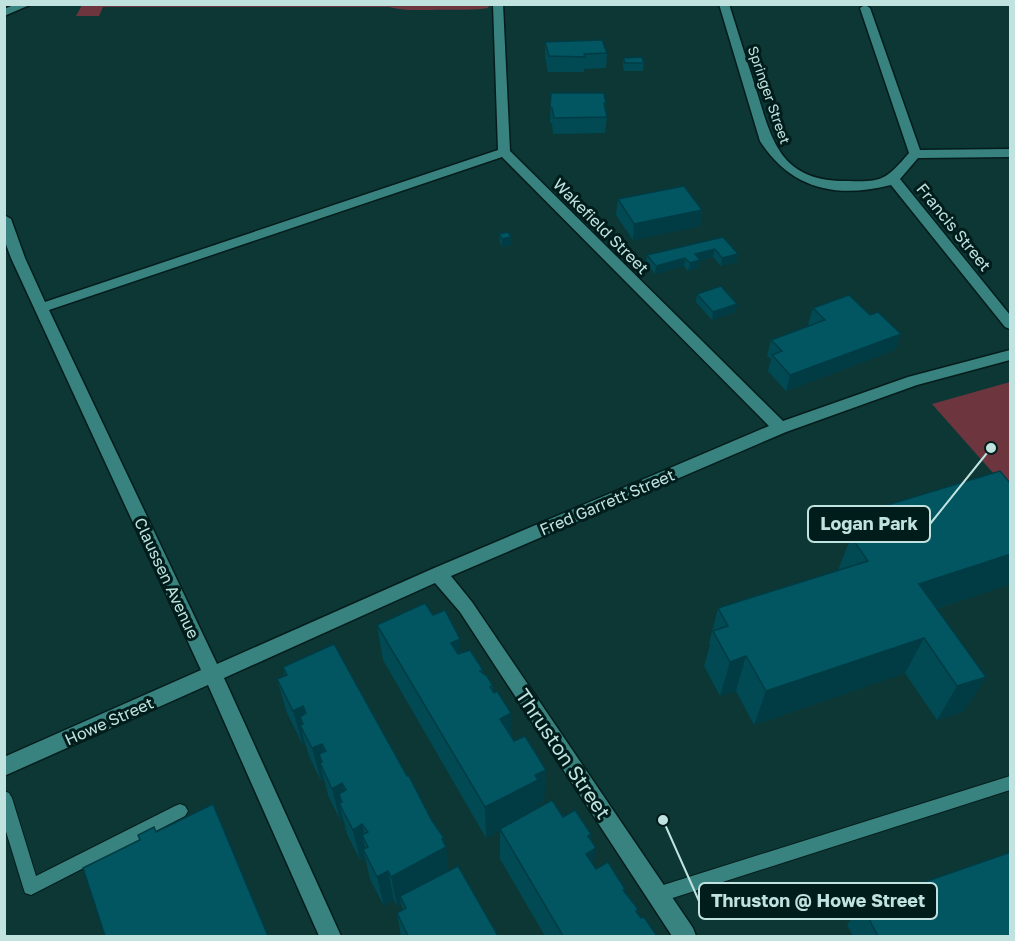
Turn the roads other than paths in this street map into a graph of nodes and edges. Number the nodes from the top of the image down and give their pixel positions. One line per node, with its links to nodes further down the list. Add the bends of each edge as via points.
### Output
1 (27, 4): 5 (street)
2 (498, 4): 6 (street)
3 (724, 4): 9 (street, Springer Street, via 766,141 775,157 816,183 838,187)
4 (865, 8): 8 (street)
5 (4, 14)
6 (504, 152): 11 (street); 14 (street, Wakefield Street)
7 (1011, 153): 8 (street)
8 (915, 154): 9 (street)
9 (894, 179): 12 (street, Francis Street)
10 (4, 219): 11 (street, Claussen Avenue)
11 (41, 308): 16 (street, Claussen Avenue)
12 (1011, 324)
13 (1011, 355): 14 (street, Fred Garrett Street, via 913,381)
14 (780, 428): 15 (street, Fred Garrett Street)
15 (438, 574): 16 (street, Fred Garrett Street); 21 (street, Thruston Street, via 466,607)
16 (213, 676): 17 (street, Howe Street); 22 (street, Claussen Avenue)
17 (4, 767)
18 (1011, 783): 21 (lane)
19 (4, 798): 20 (lane, via 32,887)
20 (180, 811)
21 (657, 895): 23 (street, Thruston Street)
22 (330, 936)
23 (685, 936)

